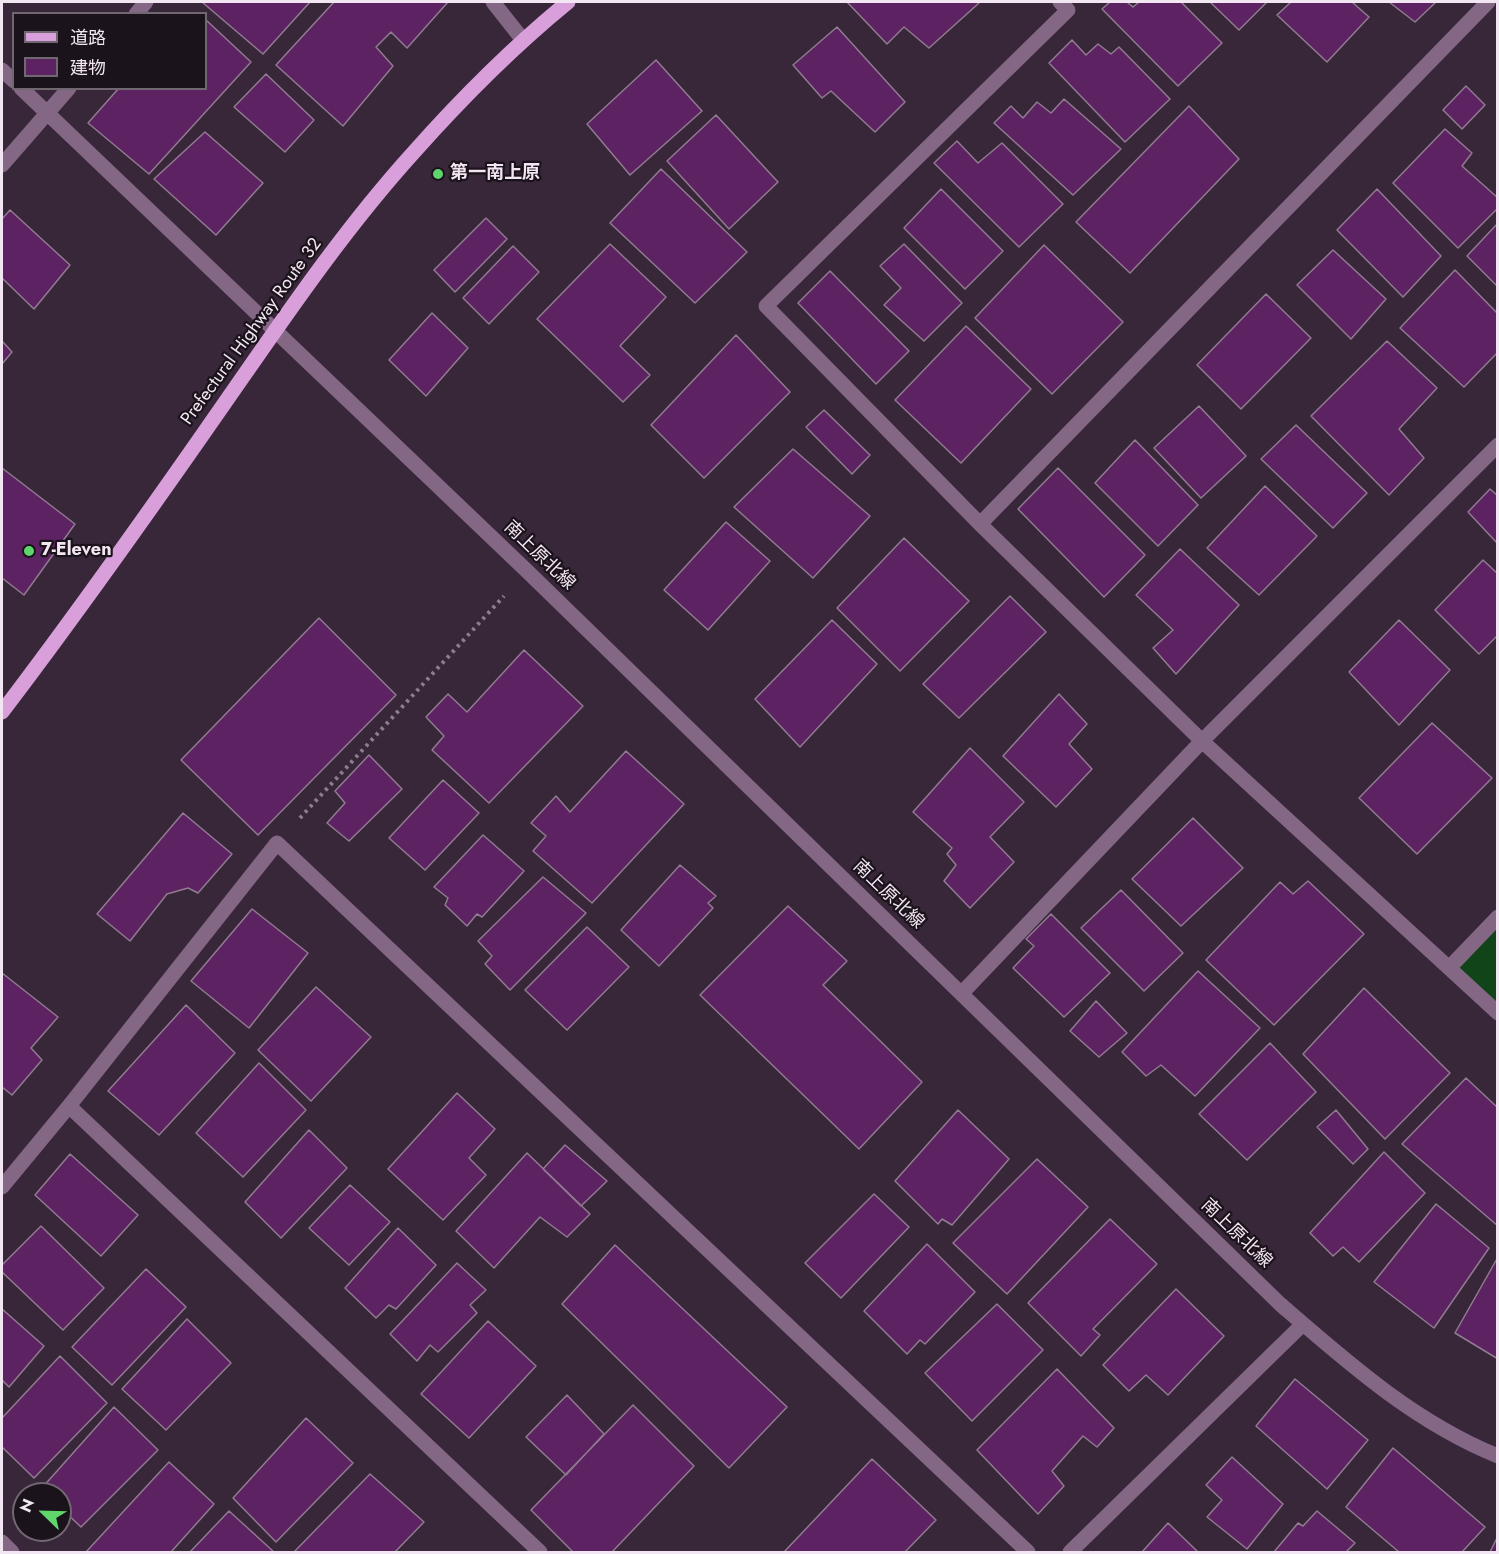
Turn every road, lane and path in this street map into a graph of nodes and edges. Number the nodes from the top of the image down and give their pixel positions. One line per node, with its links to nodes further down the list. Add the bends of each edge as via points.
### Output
1 (493, 2): 5 (street)
2 (568, 2): 5 (main road, Prefectural Highway Route 32)
3 (1488, 2): 12 (street)
4 (1069, 4): 12 (street, via 766,306)
5 (523, 39): 10 (main road, Prefectural Highway Route 32, via 413,152)
6 (23, 90): 8 (street, 南上原北線)
7 (67, 90): 8 (street)
8 (47, 113): 9 (street); 10 (street, 南上原北線)
9 (2, 165)
10 (275, 330): 13 (street, 南上原北線); 14 (main road, Prefectural Highway Route 32, via 48,653)
11 (1497, 445): 15 (street)
12 (980, 524): 15 (street)
13 (527, 571): 16 (path); 19 (street, 南上原北線)
14 (2, 712)
15 (1202, 741): 18 (street); 19 (street)
16 (278, 843): 21 (street); 28 (street)
17 (1497, 917): 18 (street)
18 (1449, 968): 20 (street)
19 (962, 993): 23 (street, 南上原北線)
20 (1497, 1013)
21 (69, 1106): 22 (street); 27 (street)
22 (2, 1187)
23 (1303, 1324): 24 (street, 南上原北線, via 1389,1395 1432,1424); 29 (street)
24 (1497, 1456)
25 (2, 1542): 26 (street)
26 (12, 1552)
27 (540, 1552)
28 (1028, 1552)
29 (1070, 1552)

